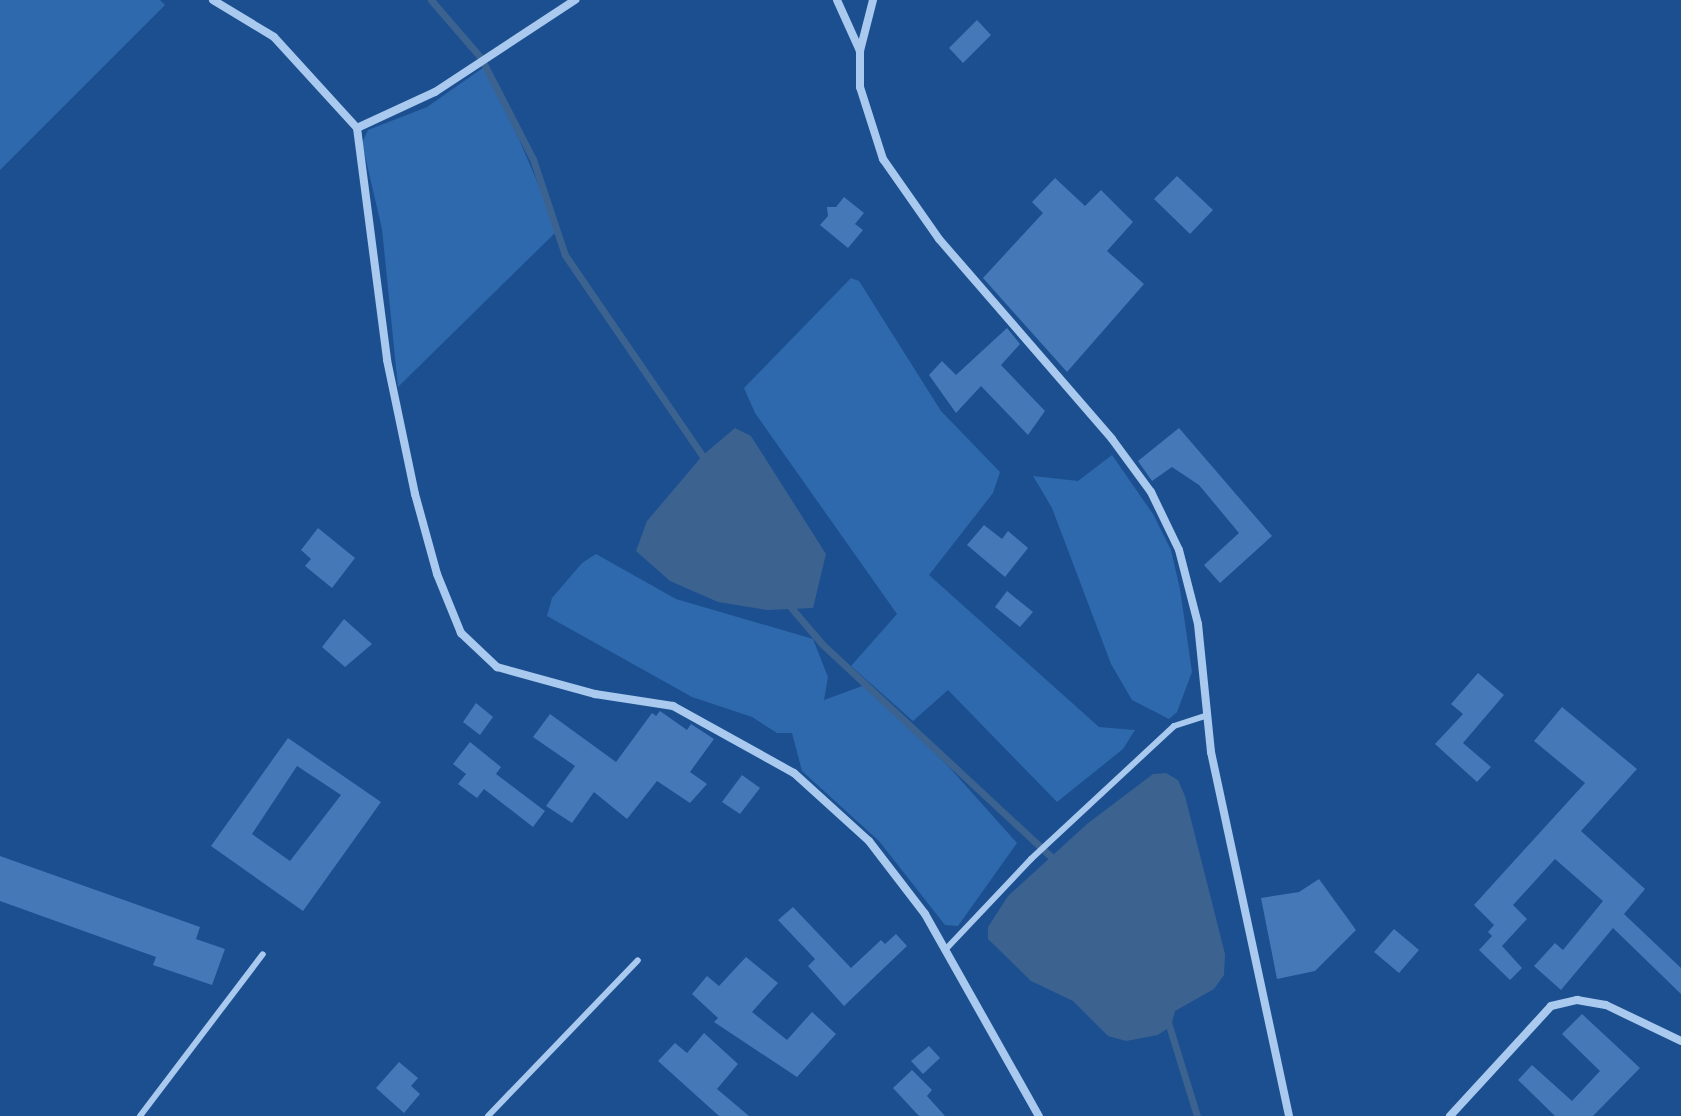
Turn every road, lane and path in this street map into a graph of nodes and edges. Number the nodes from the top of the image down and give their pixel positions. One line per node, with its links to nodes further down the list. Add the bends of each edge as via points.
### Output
1 (213, 0): 6 (street, via 274,37)
2 (575, 0): 6 (street, via 435,92)
3 (837, 0): 5 (street)
4 (873, 0): 5 (street)
5 (860, 51): 7 (street, via 860,87 873,138 904,192 1112,439 1170,527 1198,624)
6 (357, 128): 8 (street, via 396,406 437,574 461,633 497,667 595,694 673,706 794,773 869,841)
7 (1205, 716): 8 (lane, via 1174,726 1031,859); 15 (street)
8 (946, 949): 14 (street)
9 (263, 954): 12 (lane)
10 (638, 960): 13 (lane)
11 (1681, 1041): 16 (street, via 1606,1005 1577,1000 1551,1006)
12 (140, 1116)
13 (488, 1116)
14 (1039, 1116)
15 (1289, 1116)
16 (1450, 1116)

